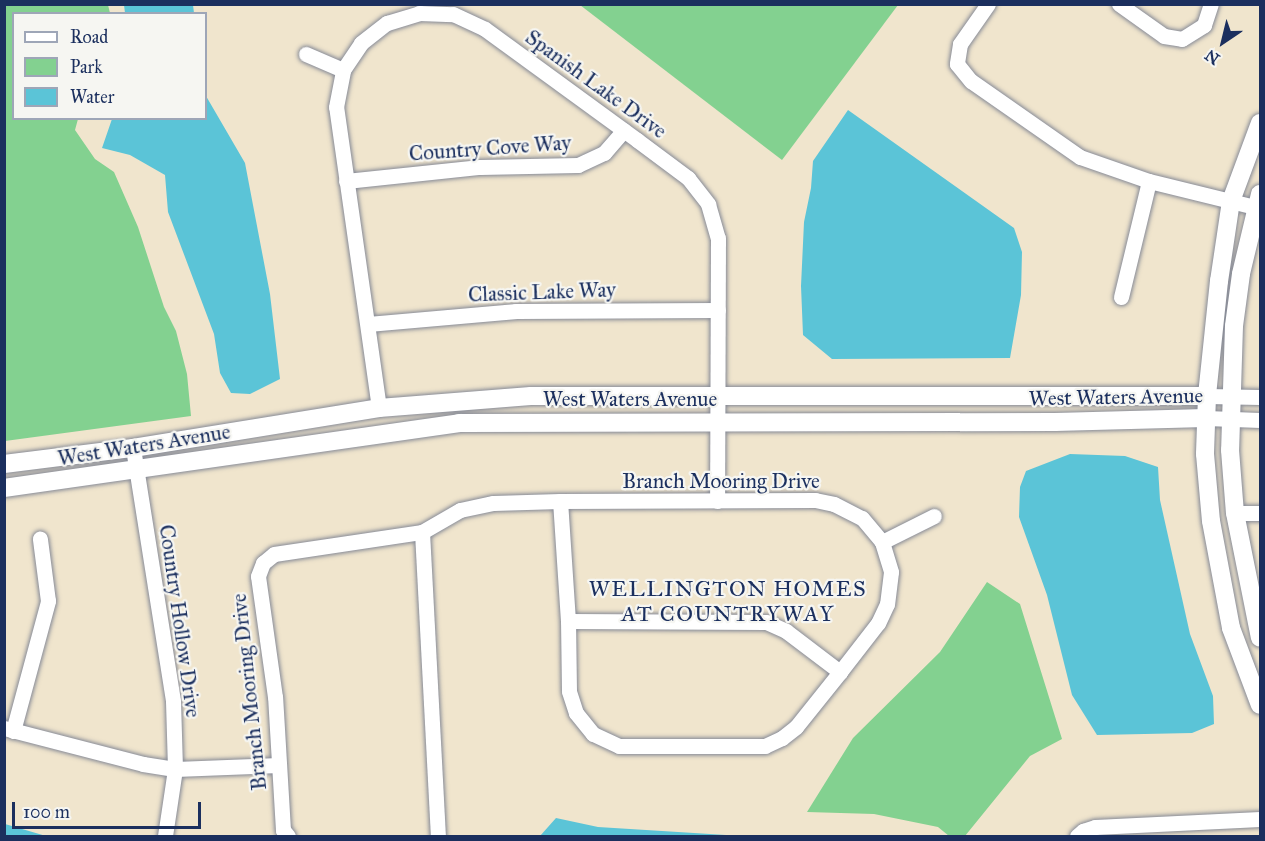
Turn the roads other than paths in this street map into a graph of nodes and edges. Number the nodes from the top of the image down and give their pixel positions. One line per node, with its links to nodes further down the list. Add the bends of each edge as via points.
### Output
1 (988, 4): 9 (street, via 960,44 957,64 971,81 1080,157)
2 (1119, 4): 3 (street, via 1164,36 1182,39 1204,26)
3 (1211, 4)
4 (306, 54): 5 (street)
5 (344, 70): 7 (street, Spanish Lake Drive, via 361,43 387,23 419,13 453,14 485,28); 8 (street, Spanish Lake Drive, via 336,107)
6 (1260, 123): 11 (street)
7 (624, 130): 8 (street, Country Cove Way, via 604,153 579,165 480,167); 13 (street, Spanish Lake Drive, via 688,178 708,204 718,238)
8 (346, 181): 14 (street, Spanish Lake Drive)
9 (1149, 181): 11 (street); 12 (street)
10 (1258, 200): 11 (street); 16 (street, via 1234,326)
11 (1231, 201): 15 (street)
12 (1121, 297)
13 (718, 310): 14 (street, Classic Lake Way, via 516,311); 17 (street, Spanish Lake Drive)
14 (368, 324): 19 (street, Spanish Lake Drive)
15 (1207, 396): 16 (street, West Waters Avenue); 17 (street, West Waters Avenue); 20 (street)
16 (1232, 396): 18 (street, West Waters Avenue); 21 (street)
17 (719, 397): 19 (street, West Waters Avenue, via 531,396); 23 (street, Spanish Lake Drive)
18 (1260, 397)
19 (380, 408): 24 (street, West Waters Avenue)
20 (1206, 418): 21 (street, West Waters Avenue); 23 (street, West Waters Avenue); 39 (street, via 1206,480 1231,628)
21 (1231, 419): 22 (street, West Waters Avenue); 30 (street)
22 (1260, 420)
23 (719, 421): 26 (street, West Waters Avenue, via 459,423); 29 (street, Spanish Lake Drive)
24 (133, 448): 25 (street, West Waters Avenue); 26 (street, Country Hollow Drive)
25 (4, 464)
26 (137, 468): 27 (street, West Waters Avenue); 42 (street, Country Hollow Drive, via 173,700)
27 (4, 488)
28 (560, 501): 29 (street, Branch Mooring Drive); 33 (street, Branch Mooring Drive, via 493,503 460,510); 36 (street, Branch Mooring Drive)
29 (717, 501): 35 (street, Branch Mooring Drive, via 814,500 834,504 862,518)
30 (1235, 513): 31 (street); 37 (street)
31 (1260, 513)
32 (933, 516): 35 (street)
33 (422, 532): 41 (street, Branch Mooring Drive, via 274,554 263,563 258,576 275,697); 47 (street)
34 (40, 539): 40 (street, via 48,601)
35 (882, 542): 38 (street, Branch Mooring Drive, via 891,572 887,604 878,623)
36 (568, 621): 38 (street, via 766,622 786,631); 38 (street, Branch Mooring Drive, via 569,691 576,713 592,734 619,746 765,746 796,727)
37 (1260, 638)
38 (840, 672)
39 (1260, 705)
40 (9, 729): 42 (street)
41 (279, 765): 42 (street); 46 (street, Branch Mooring Drive, via 284,830)
42 (175, 769): 45 (street, Country Hollow Drive)
43 (1260, 819): 44 (street)
44 (1218, 830): 48 (street, via 1095,827)
45 (165, 837)
46 (288, 837)
47 (438, 837)
48 (1077, 837)

